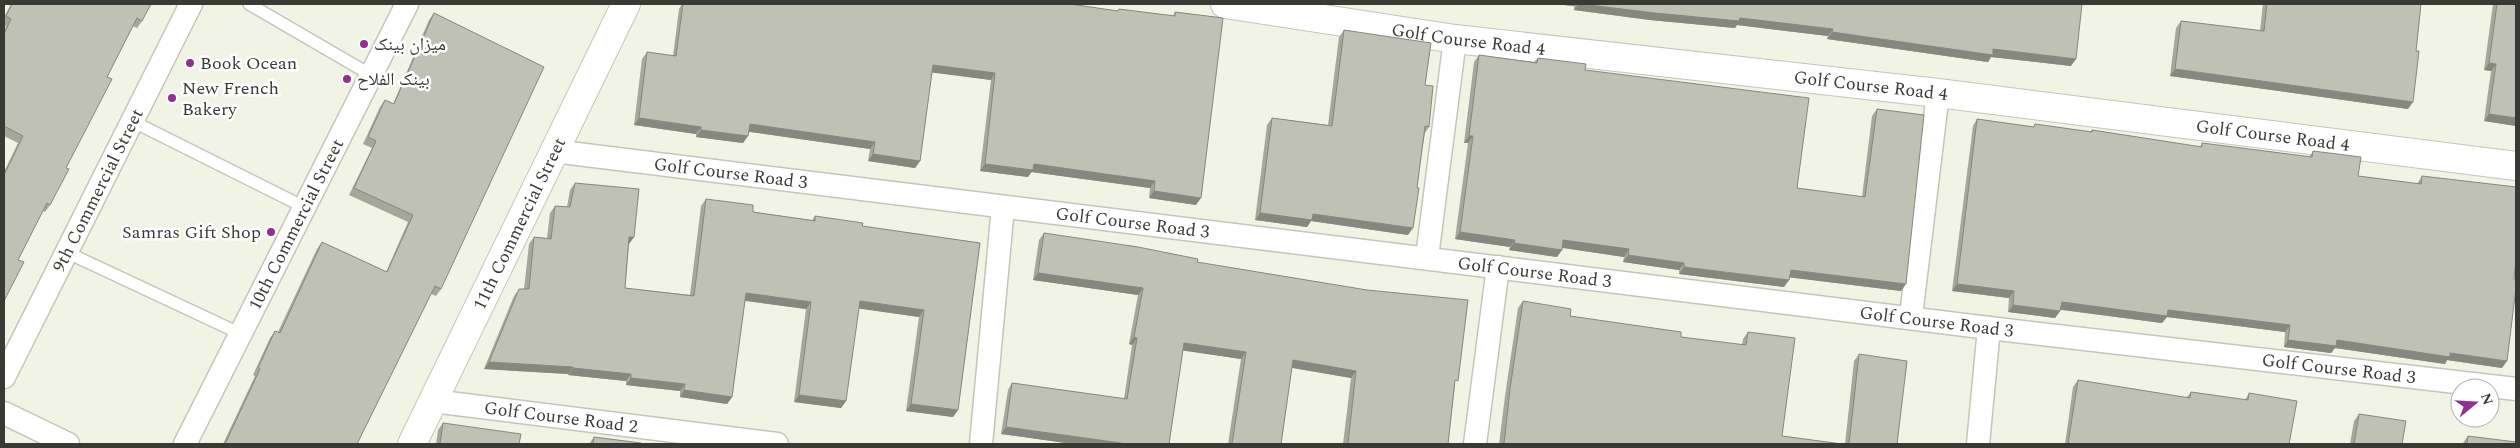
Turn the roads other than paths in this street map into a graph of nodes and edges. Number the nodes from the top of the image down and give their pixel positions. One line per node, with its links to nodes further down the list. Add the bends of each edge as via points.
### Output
1 (191, 4): 9 (street, 9th Commercial Street)
2 (249, 4): 7 (lane)
3 (407, 4): 7 (street, 10th Commercial Street)
4 (626, 4): 10 (street, 11th Commercial Street)
5 (1226, 4): 6 (street, Golf Course Road 4)
6 (1455, 39): 8 (street, Golf Course Road 4); 15 (street)
7 (371, 75): 12 (street, 10th Commercial Street)
8 (1938, 93): 11 (street, Golf Course Road 4); 17 (street)
9 (132, 121): 12 (lane); 14 (street, 9th Commercial Street)
10 (553, 151): 13 (street, Golf Course Road 3); 22 (street, 11th Commercial Street)
11 (2516, 166)
12 (304, 207): 19 (street, 10th Commercial Street)
13 (1003, 207): 15 (street, Golf Course Road 3); 28 (street)
14 (66, 252): 19 (lane); 20 (street, 9th Commercial Street)
15 (1427, 257): 16 (street, Golf Course Road 3)
16 (1498, 267): 17 (street, Golf Course Road 3); 29 (street)
17 (1911, 316): 18 (street, Golf Course Road 3)
18 (1989, 328): 21 (street, Golf Course Road 3); 30 (street)
19 (240, 334): 25 (street, 10th Commercial Street)
20 (4, 376)
21 (2516, 389)
22 (433, 401): 26 (street, 11th Commercial Street); 27 (street, Golf Course Road 2)
23 (4, 413): 24 (street)
24 (68, 444)
25 (185, 444)
26 (412, 444)
27 (777, 444)
28 (981, 444)
29 (1475, 444)
30 (1978, 444)

